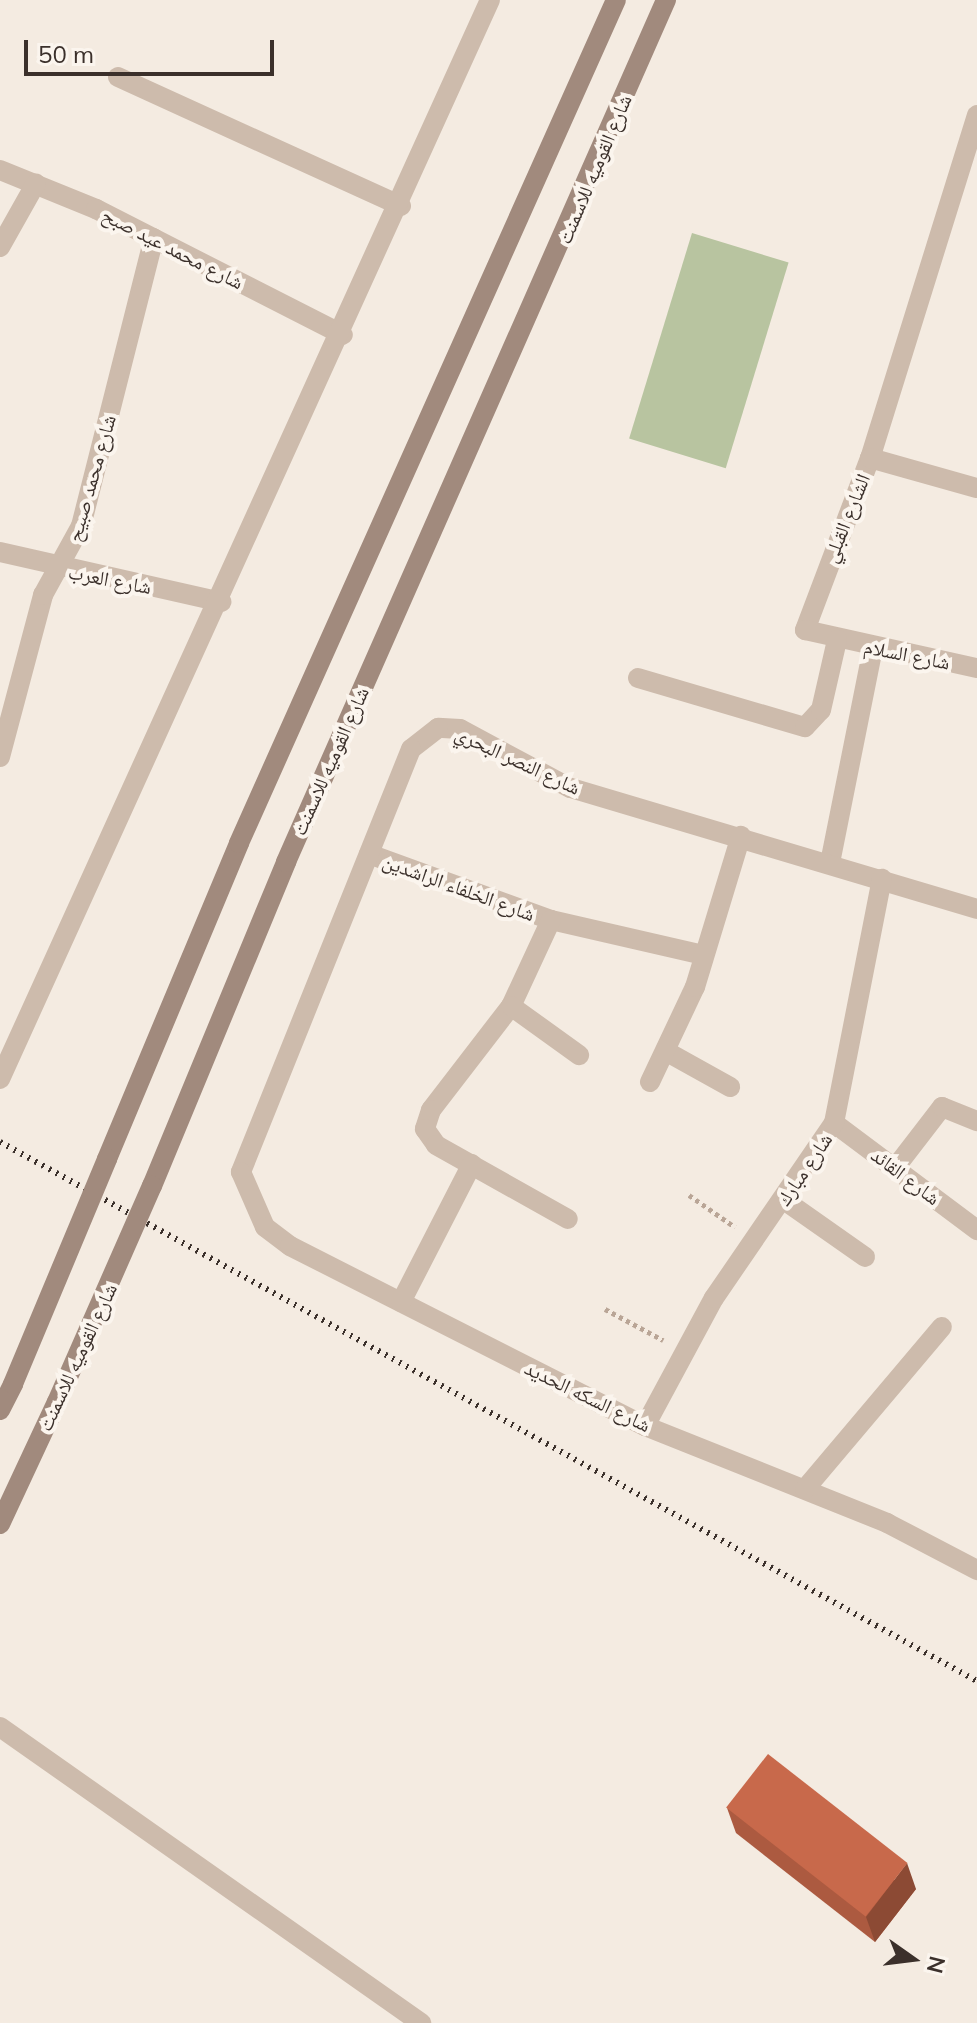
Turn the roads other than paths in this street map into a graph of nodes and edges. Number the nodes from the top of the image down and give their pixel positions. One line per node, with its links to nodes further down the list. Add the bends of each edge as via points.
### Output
1 (490, 0): 8 (street)
2 (616, 0): 46 (main road, bridge, via 239,843)
3 (666, 0): 49 (main road, شارع القوميه للاسمنت, bridge)
4 (118, 77): 8 (street)
5 (977, 115): 12 (street, الشارع القبلي)
6 (0, 170): 7 (street, شارع محمد عيد صبح)
7 (36, 183): 9 (street, شارع محمد عيد صبح); 10 (street)
8 (401, 206): 11 (street)
9 (154, 238): 11 (street, شارع محمد عيد صبح); 15 (street, شارع محمد صبيح, via 81,526)
10 (0, 247)
11 (343, 335): 16 (street)
12 (870, 458): 13 (street); 17 (street, الشارع القبلي, via 807,616 807,633)
13 (977, 488)
14 (0, 552): 15 (street, شارع العرب)
15 (58, 569): 16 (street, شارع العرب); 21 (street, شارع محمد صبيح, via 43,595)
16 (221, 602): 32 (street)
17 (837, 640): 18 (street, شارع السلام); 20 (street, via 821,710 805,727)
18 (873, 647): 19 (street, شارع السلام); 24 (street)
19 (977, 668)
20 (638, 678)
21 (0, 757)
22 (741, 836): 23 (street, شارع النصر البحري, via 570,788 449,727 427,732 411,749); 24 (street, شارع النصر البحري); 28 (street)
23 (369, 854): 27 (street, شارع الخلفاء الراشدين); 39 (street, شارع النصر البحري)
24 (830, 863): 25 (street, شارع النصر البحري)
25 (882, 879): 26 (street, شارع النصر البحري); 36 (street, شارع مبارك)
26 (977, 909)
27 (551, 920): 28 (street, شارع الخلفاء الراشدين); 29 (street, شارع الخلفاء الراشدين)
28 (700, 954): 30 (street)
29 (511, 1006): 31 (street); 37 (street, شارع الخلفاء الراشدين, via 426,1122 430,1141)
30 (669, 1053): 33 (street); 34 (street)
31 (579, 1055)
32 (0, 1079)
33 (650, 1082)
34 (730, 1087)
35 (977, 1121): 38 (street, via 942,1107)
36 (834, 1123): 38 (street, شارع القائد); 40 (street, شارع مبارك)
37 (472, 1164): 41 (street, شارع الخلفاء الراشدين); 44 (street)
38 (895, 1168): 42 (street, شارع القائد)
39 (241, 1172): 44 (street, شارع السكه الحديد, via 265,1227)
40 (784, 1200): 43 (street); 47 (street, شارع مبارك, via 752,1239)
41 (568, 1219)
42 (977, 1230)
43 (865, 1257)
44 (401, 1302): 47 (street, شارع السكه الحديد)
45 (942, 1327): 48 (street)
46 (0, 1410)
47 (645, 1426): 48 (street, شارع السكه الحديد)
48 (805, 1489): 50 (street, شارع السكه الحديد)
49 (0, 1524)
50 (977, 1570)
51 (0, 1727): 52 (street)
52 (421, 2023)

